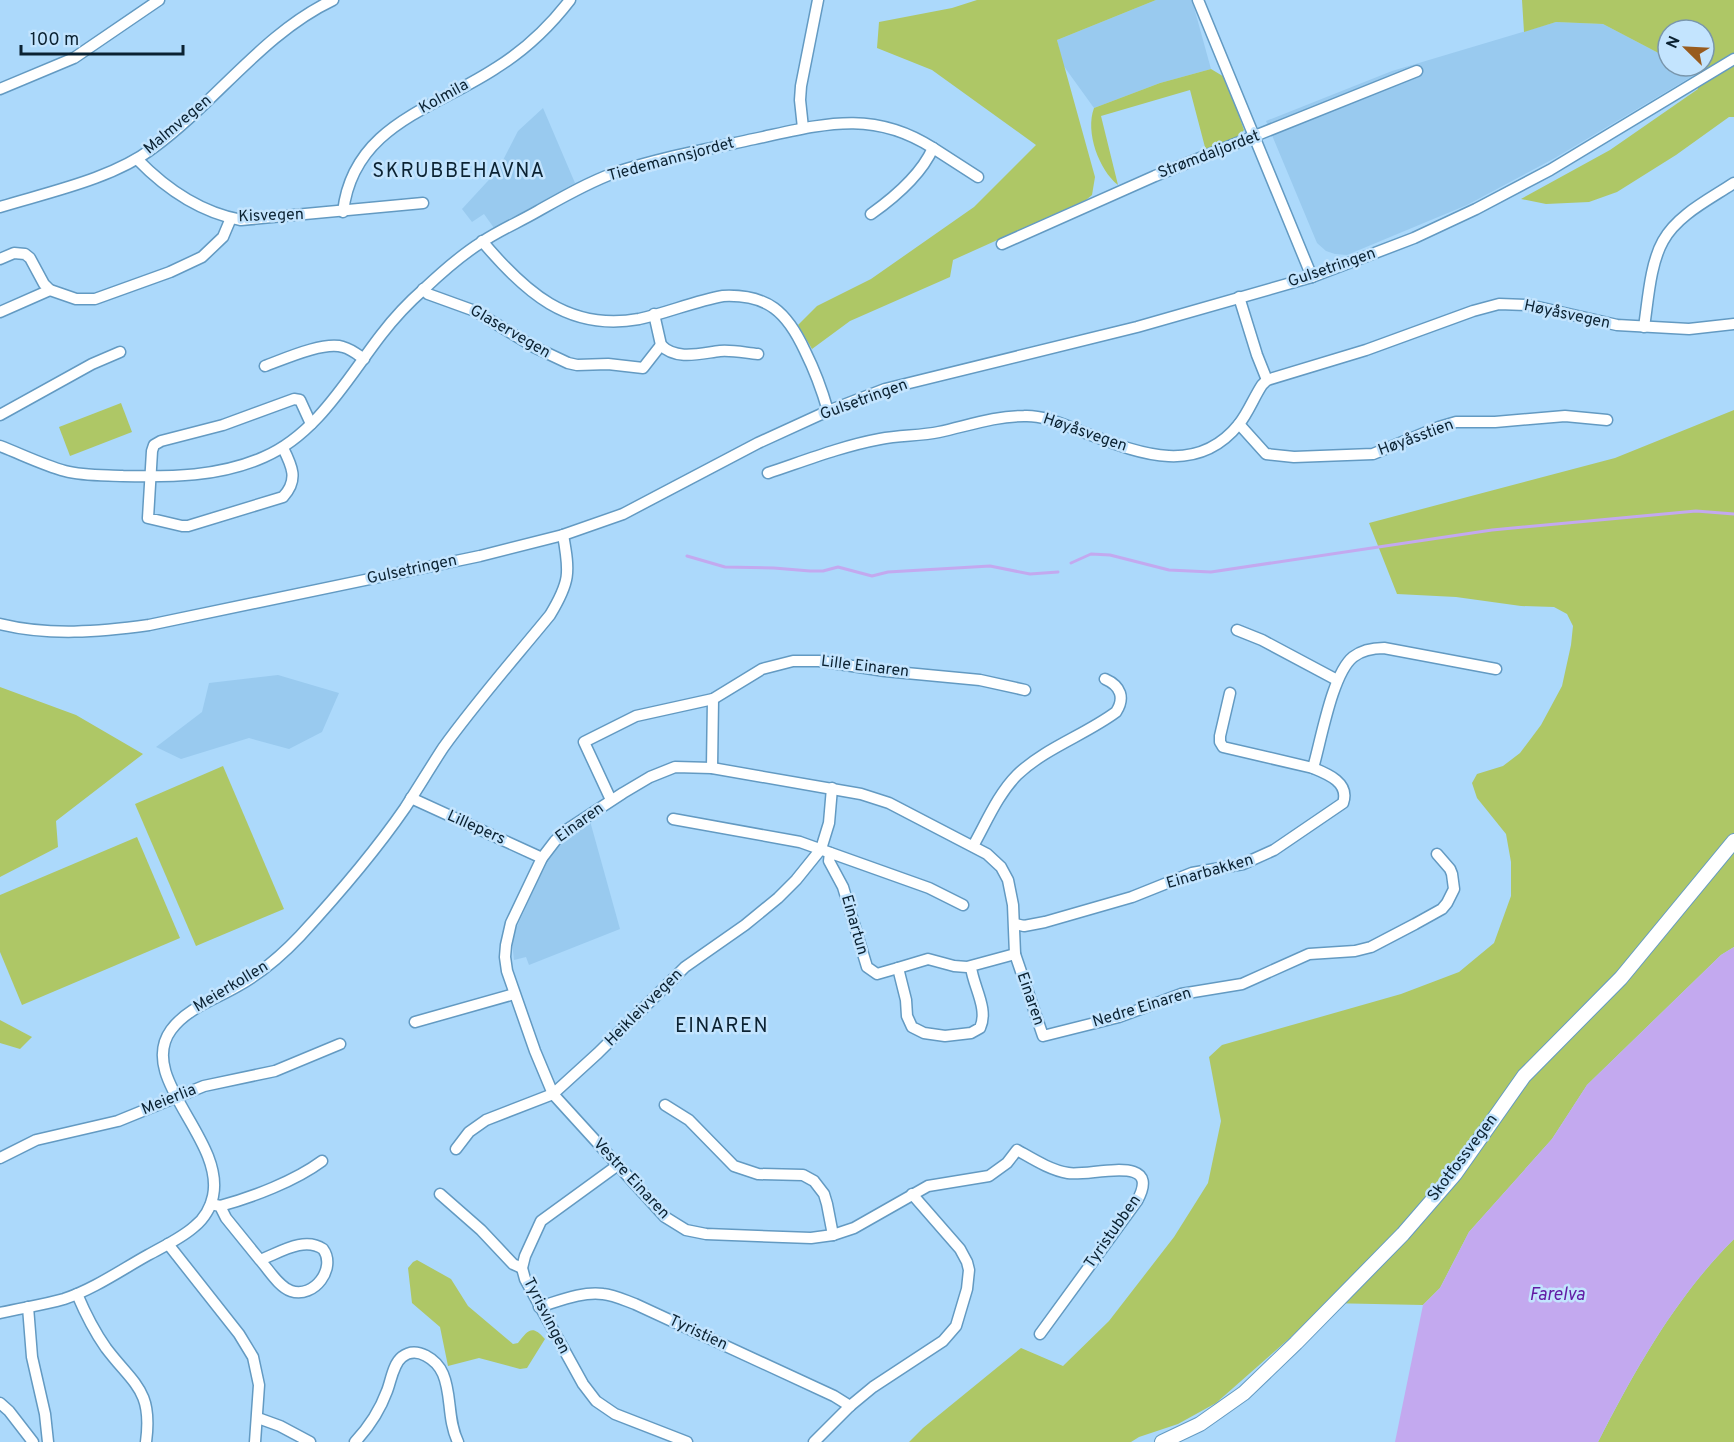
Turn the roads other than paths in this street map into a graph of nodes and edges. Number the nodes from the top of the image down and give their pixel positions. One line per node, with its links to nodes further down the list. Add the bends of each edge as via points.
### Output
1 (159, 0): 8 (street, via 75,58)
2 (333, 0): 12 (street, Malmvegen, via 288,27)
3 (570, 0): 17 (street, Kolmila, via 550,25 497,68 425,107 378,140 355,169)
4 (818, 0): 9 (street, via 801,86)
5 (1198, 0): 10 (street)
6 (1734, 59): 23 (street, Gulsetringen, via 1550,170 1476,209 1414,238)
7 (1418, 71): 10 (street, Strømdaljordet)
8 (0, 89)
9 (803, 128): 11 (street, Tiedemannsjordet, via 881,124 906,132); 20 (street, Tiedemannsjordet, via 614,173 576,189)
10 (1255, 137): 21 (street, Strømdaljordet, via 1155,176); 23 (street)
11 (933, 148): 13 (street, Tiedemannsjordet); 18 (street, via 903,188)
12 (137, 159): 16 (street, Malmvegen, via 98,176); 19 (street, Kisvegen, via 183,198)
13 (978, 177)
14 (1734, 183): 30 (street, via 1678,222 1663,241 1655,263)
15 (423, 203): 17 (street, Kisvegen)
16 (0, 207)
17 (343, 212): 19 (street, Kisvegen)
18 (870, 213)
19 (231, 218): 25 (street, via 214,247 170,272 95,299 68,297)
20 (482, 242): 24 (street); 28 (street, via 526,289 561,310 610,321)
21 (1002, 244)
22 (0, 259): 25 (street, via 14,253 25,254)
23 (1312, 277): 26 (street, Gulsetringen)
24 (423, 289): 31 (street, Glaservegen, via 475,310 568,363 643,368); 34 (street)
25 (50, 290): 27 (street)
26 (1239, 297): 36 (street); 37 (street, Gulsetringen, via 1137,327 885,389)
27 (0, 312)
28 (654, 314): 31 (street); 37 (street, via 723,296 749,297 774,307 795,330 820,383)
29 (1734, 324): 30 (street, Høyåsvegen, via 1689,329)
30 (1644, 327): 36 (street, Høyåsvegen, via 1603,323 1529,305 1499,304)
31 (661, 345): 33 (street, via 688,354)
32 (120, 352): 38 (street)
33 (758, 354)
34 (364, 359): 35 (street, via 337,346); 40 (street)
35 (265, 366)
36 (1267, 380): 41 (street, Høyåsvegen)
37 (828, 411): 46 (street, Gulsetringen, via 623,514)
38 (0, 416)
39 (1607, 420): 41 (street, Høyåsstien, via 1565,416 1456,422 1373,454 1294,457 1266,454)
40 (311, 424): 43 (street); 45 (street, via 303,404 294,399 223,425 161,441 152,451)
41 (1239, 424): 44 (street, Høyåsvegen, via 1213,446 1173,457 1148,454 1036,416 1008,417 935,433 879,439)
42 (0, 446): 45 (street, via 66,471)
43 (283, 448): 45 (street, via 214,472); 45 (street, via 294,472 293,482 283,497 188,526 148,518)
44 (768, 473)
45 (149, 477)
46 (563, 535): 47 (street, Gulsetringen, via 149,625 72,632); 58 (street, Meierkollen, via 568,572 558,602 460,726)
47 (0, 624)
48 (1237, 630): 51 (street)
49 (1496, 669): 51 (street, via 1378,648 1351,658)
50 (1105, 679): 62 (street, via 1120,691 1122,698 1116,712 1017,776)
51 (1337, 680): 56 (street)
52 (1025, 690): 54 (street, Lille Einaren, via 980,680 807,660 762,669)
53 (1230, 693): 56 (street, Einarbakken, via 1220,736 1223,747)
54 (713, 699): 55 (street); 59 (street, Lille Einaren, via 636,716 584,742)
55 (712, 768): 57 (street, Einaren); 59 (street, Einaren, via 687,766 664,770)
56 (1313, 768): 67 (street, Einarbakken, via 1341,785 1343,803 1262,856 1234,866 1192,873 1081,913 1034,925)
57 (832, 788): 62 (street, Einaren, via 890,803); 63 (street)
58 (411, 798): 65 (street, Lillepers); 76 (street, Meierkollen, via 347,881 276,960 192,1011 171,1030 166,1038 163,1068)
59 (611, 800): 65 (street, Einaren, via 568,829)
60 (673, 819): 63 (street, via 800,842)
61 (1734, 841): 107 (main road, Skotfossvegen, via 1621,978 1524,1076 1455,1173 1403,1234 1244,1393 1200,1424)
62 (973, 846): 67 (street, Einaren, via 1005,873)
63 (825, 851): 66 (street, via 929,888); 70 (street, Einartun, via 843,887 867,967 877,974); 75 (street, Heikleivvegen, via 778,898 685,967)
64 (1437, 854): 73 (street, Nedre Einaren, via 1450,869 1454,881 1451,896 1442,909 1364,949 1309,954 1242,984 1182,994 1119,1017)
65 (542, 858): 71 (street, Einaren, via 508,933 505,957)
66 (963, 905)
67 (1014, 924): 68 (street, Einaren)
68 (1015, 954): 69 (street, Einartun); 73 (street, Einaren)
69 (971, 967): 70 (street, Einartun, via 928,959); 70 (street, via 982,1024 976,1032 945,1036 924,1034 909,1023)
70 (898, 968)
71 (514, 994): 72 (street); 75 (street, Einaren)
72 (415, 1022)
73 (1043, 1036)
74 (340, 1044): 76 (street, Meierlia, via 274,1071 221,1081)
75 (554, 1094): 78 (street, Heikleivvegen, via 486,1120 469,1132); 82 (street, Vestre Einaren)
76 (178, 1098): 80 (street, Meierlia, via 118,1121 36,1140); 85 (street, Meierkollen, via 209,1156)
77 (665, 1105): 86 (street, via 689,1120 734,1166 758,1174 803,1175 814,1181 824,1194)
78 (456, 1149)
79 (1017, 1150): 84 (street, Vestre Einaren, via 1007,1163 988,1176 928,1186); 94 (street, Tyristubben, via 1057,1171 1077,1174 1120,1169 1137,1174 1144,1182 1137,1201)
80 (0, 1158)
81 (322, 1161): 85 (street, via 242,1200)
82 (618, 1165): 86 (street, Vestre Einaren, via 665,1217 686,1230 799,1238); 89 (street, Tyrisvingen, via 541,1221)
83 (440, 1194): 89 (street, via 513,1264)
84 (912, 1194): 86 (street, Vestre Einaren, via 871,1220); 96 (street, via 960,1249 969,1270 967,1289 956,1326 943,1341)
85 (216, 1205): 87 (street, via 198,1224); 88 (street)
86 (833, 1235)
87 (168, 1244): 90 (street); 97 (street, via 248,1347 258,1376)
88 (260, 1260): 88 (street, via 282,1286 297,1292 316,1285 328,1263 323,1249 310,1243)
89 (522, 1268): 92 (street, Tyrisvingen)
90 (77, 1294): 91 (street); 100 (street, via 99,1339 142,1393 149,1419)
91 (28, 1307): 93 (street); 99 (street, via 30,1343)
92 (539, 1307): 96 (street, Tyristien, via 597,1293 613,1296 806,1382); 105 (street, Tyrisvingen, via 596,1401 615,1414)
93 (0, 1312)
94 (1040, 1334)
95 (0, 1403): 98 (street)
96 (850, 1406): 106 (street)
97 (258, 1418): 101 (street); 102 (street)
98 (33, 1442)
99 (48, 1442)
100 (146, 1442)
101 (255, 1442)
102 (310, 1442)
103 (355, 1442): 104 (street, via 374,1418 399,1361 415,1353 431,1359 443,1374)
104 (458, 1442)
105 (687, 1442)
106 (814, 1442)
107 (1162, 1442)

